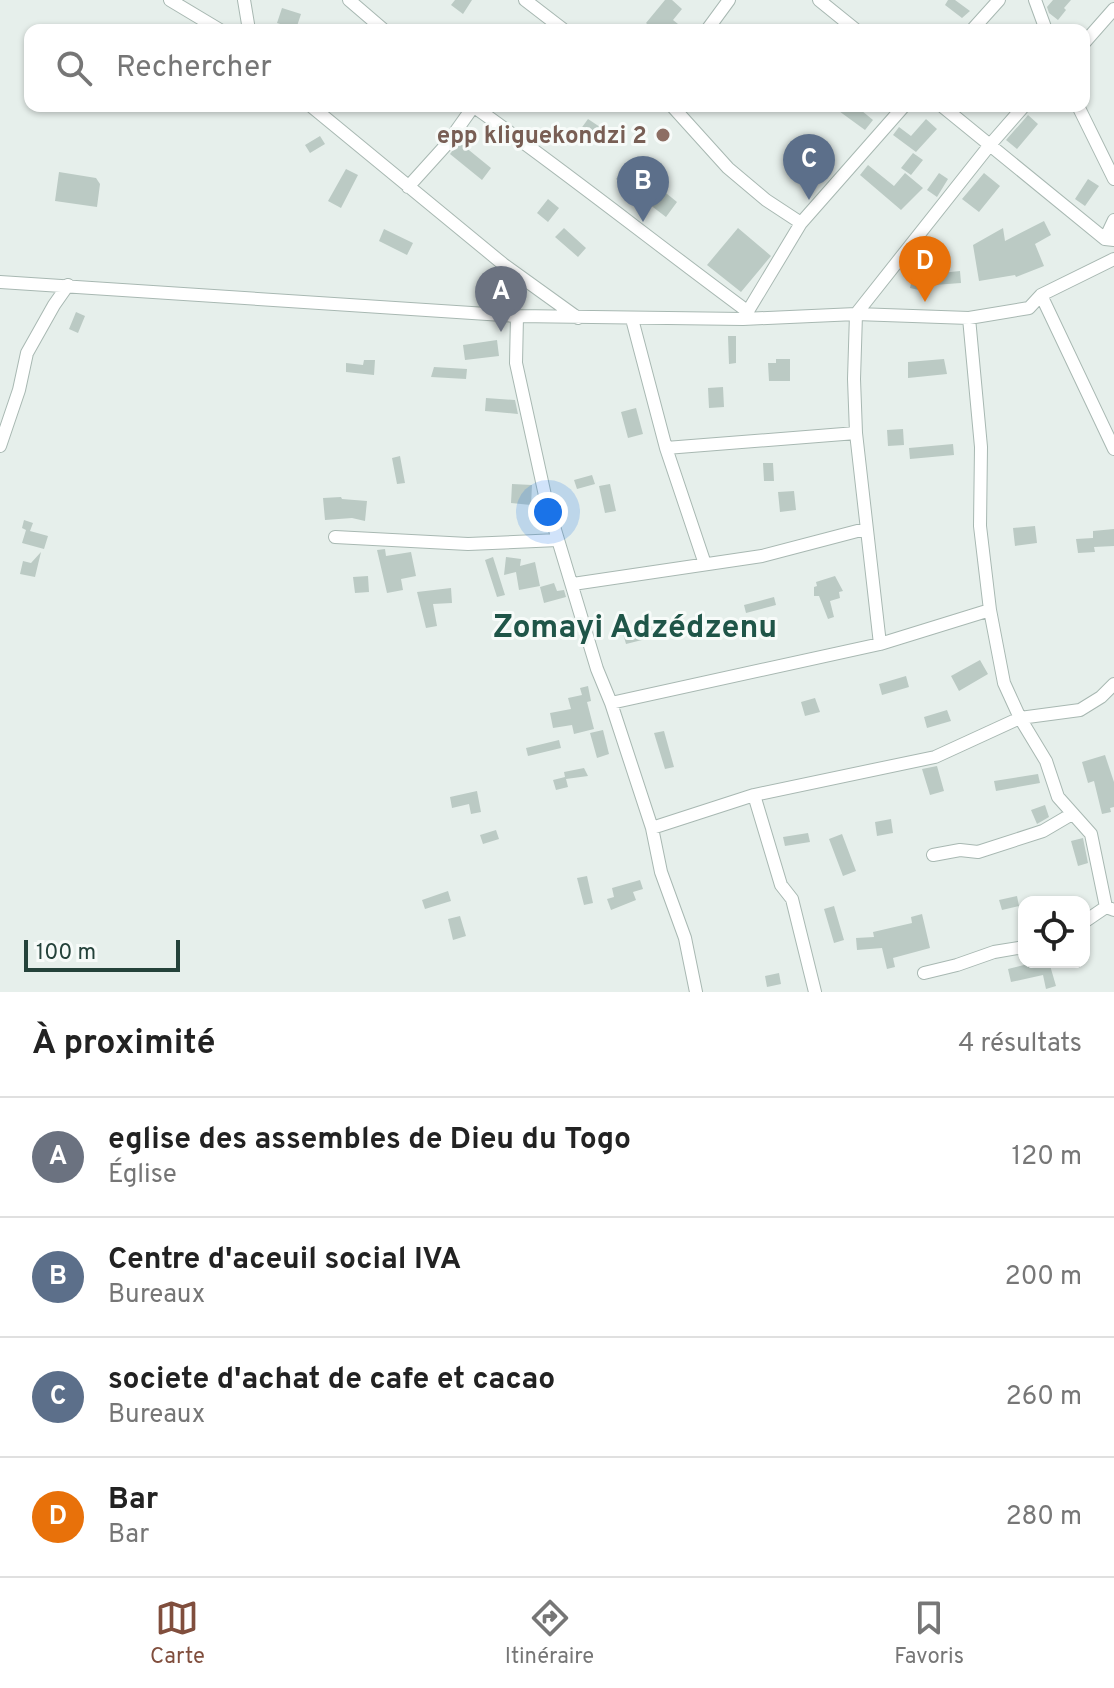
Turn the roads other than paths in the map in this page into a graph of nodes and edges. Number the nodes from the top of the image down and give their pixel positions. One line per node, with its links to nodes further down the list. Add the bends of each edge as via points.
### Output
1 (170, 0): 10 (street)
2 (244, 0): 11 (street)
3 (349, 0): 12 (street)
4 (525, 0): 13 (street)
5 (728, 0): 14 (street)
6 (819, 0): 15 (street)
7 (999, 0): 16 (street)
8 (1035, 0): 17 (street)
9 (1111, 16): 18 (street)
10 (210, 24)
11 (248, 24)
12 (377, 24)
13 (556, 24)
14 (711, 24)
15 (849, 24)
16 (977, 24)
17 (1044, 24)
18 (1090, 37)
19 (318, 112): 29 (street)
20 (469, 112): 29 (street)
21 (482, 112): 38 (street)
22 (677, 112): 31 (street, via 728,168)
23 (899, 112): 31 (street)
24 (949, 112): 27 (street)
25 (1019, 112): 27 (street)
26 (1081, 112): 28 (street)
27 (989, 146): 32 (street); 37 (street)
28 (1114, 179)
29 (408, 187): 40 (street)
30 (1114, 220): 32 (street)
31 (801, 223): 38 (street)
32 (1110, 240)
33 (1114, 259): 36 (street)
34 (0, 282): 35 (street)
35 (68, 285): 39 (street); 44 (street, via 27,353)
36 (1041, 295): 41 (street, via 1029,308); 46 (street)
37 (856, 314): 38 (street); 41 (street); 43 (street)
38 (745, 315): 42 (street)
39 (517, 316): 40 (street); 49 (street, via 516,363)
40 (579, 318): 42 (street)
41 (969, 318): 52 (street)
42 (632, 319): 45 (street)
43 (856, 433): 45 (street); 47 (street)
44 (0, 446)
45 (666, 448): 50 (street)
46 (1114, 449)
47 (865, 529): 50 (street, via 762,556); 53 (street)
48 (335, 537): 49 (street, via 468,544)
49 (558, 540): 51 (street)
50 (705, 564): 51 (street)
51 (573, 584): 55 (street)
52 (990, 610): 53 (street); 56 (street, via 1004,683)
53 (880, 644): 55 (street)
54 (1114, 684): 56 (street, via 1080,710)
55 (611, 703): 59 (street)
56 (1020, 718): 57 (street, via 935,757); 58 (street, via 1046,761 1058,797)
57 (754, 795): 59 (street); 66 (street, via 781,885 792,899)
58 (1072, 814): 60 (street, via 1043,831 978,852); 61 (street, via 1091,834)
59 (652, 828): 65 (street)
60 (933, 855)
61 (1110, 909): 62 (street)
62 (1090, 919)
63 (1018, 948): 64 (street)
64 (924, 973)
65 (696, 992)
66 (815, 992)

